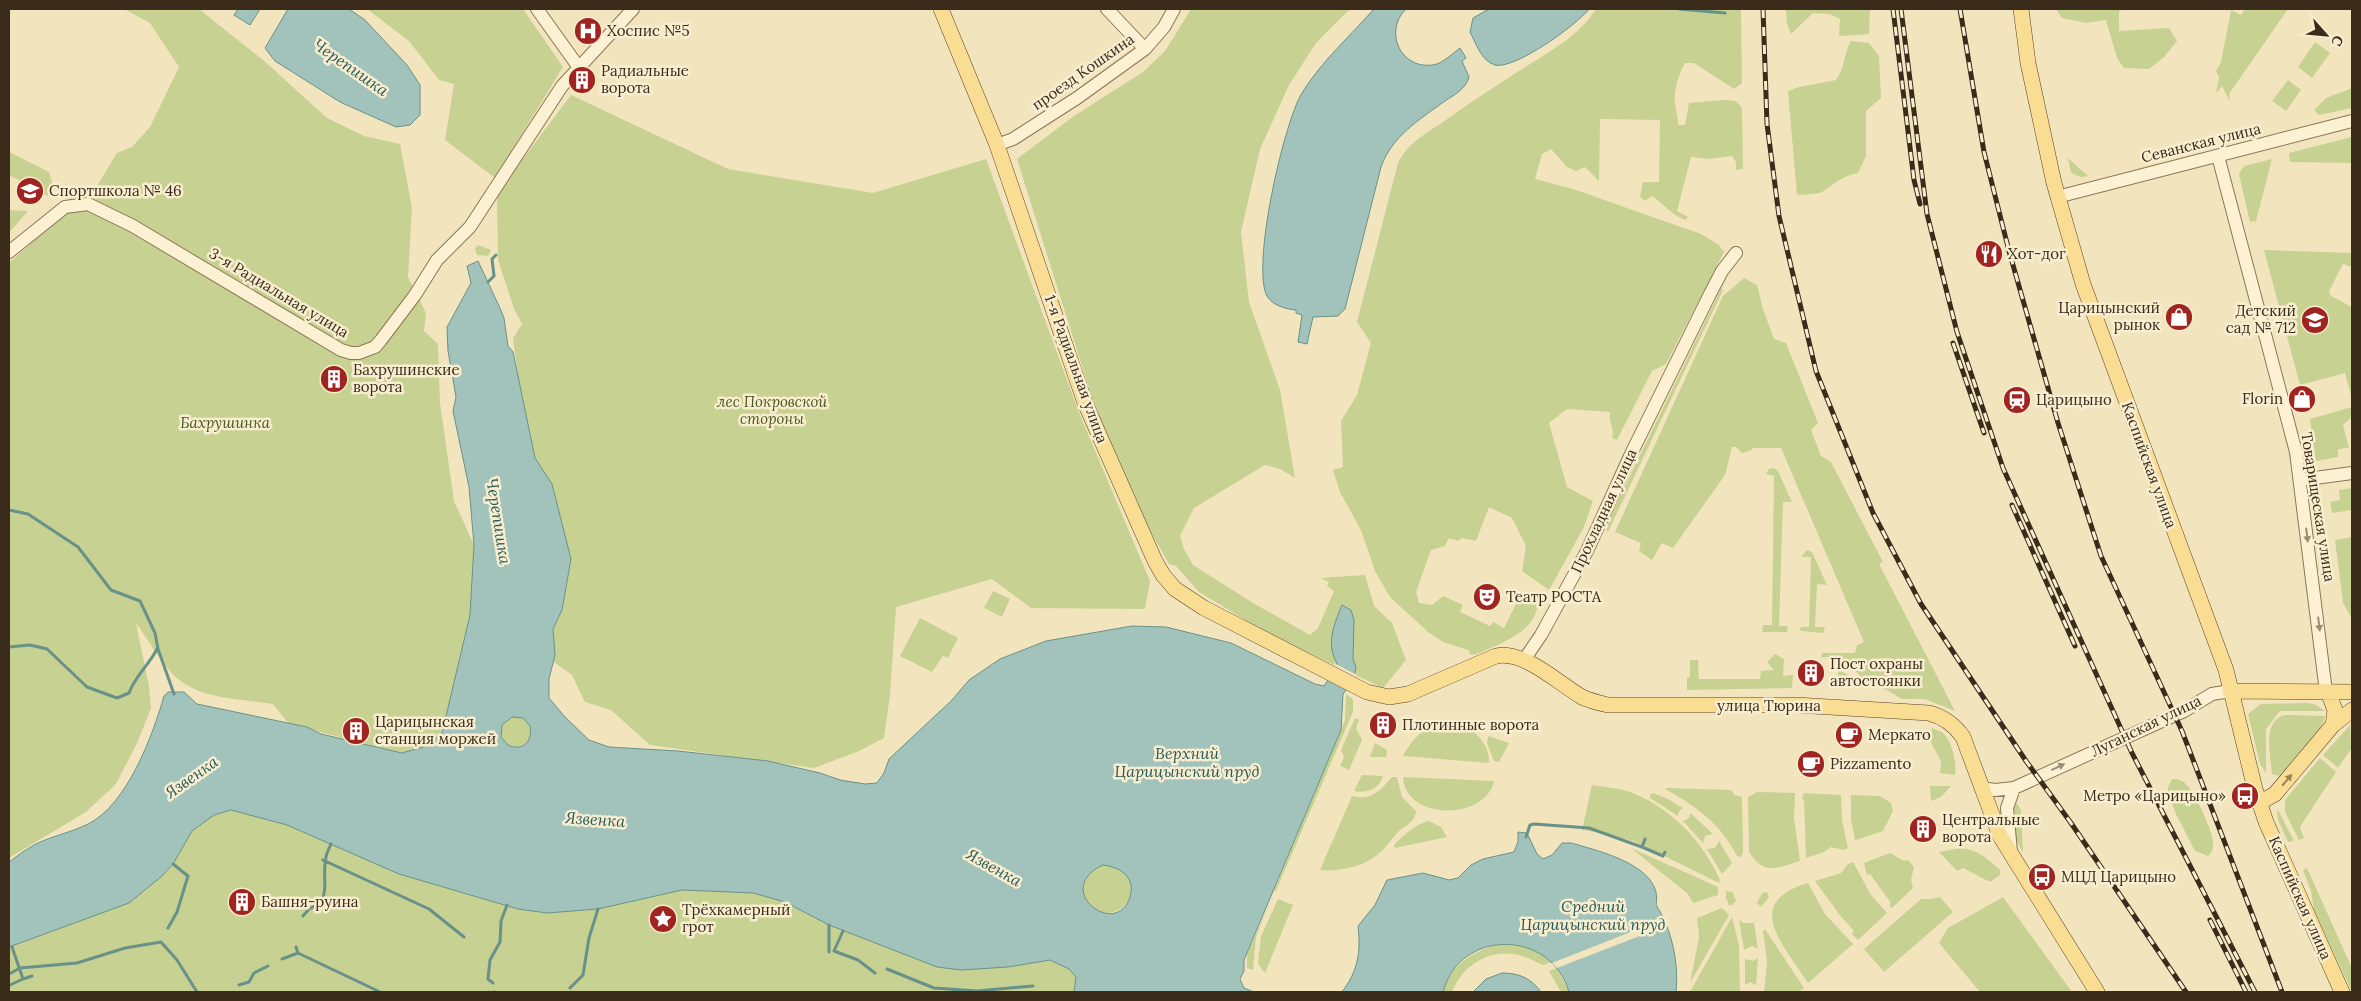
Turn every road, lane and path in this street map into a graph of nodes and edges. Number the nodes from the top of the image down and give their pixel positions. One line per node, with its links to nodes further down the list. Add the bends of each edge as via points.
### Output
1 (536, 9): 8 (street)
2 (633, 9): 8 (street, 3-я Радиальная улица)
3 (942, 9): 10 (main road, 1-я Радиальная улица)
4 (1106, 9): 7 (street)
5 (1174, 9): 7 (street, проезд Кошкина)
6 (2021, 9): 12 (main road, Каспийская улица)
7 (1145, 49): 10 (street, проезд Кошкина, via 1069,103 1013,139)
8 (580, 69): 13 (street, 3-я Радиальная улица, via 562,86 470,227 437,260 415,295 370,350 351,353 341,350 133,226 88,204 65,207)
9 (2352, 121): 11 (street, Севанская улица)
10 (997, 145): 17 (main road, 1-я Радиальная улица, via 1085,403 1163,575 1175,589 1188,599 1354,685 1382,696 1408,694 1496,656 1510,655)
11 (2218, 156): 12 (street, Севанская улица); 16 (street, Товарищеская улица, via 2294,444)
12 (2057, 197): 18 (main road, Каспийская улица, via 2083,284 2226,670)
13 (9, 252)
14 (1736, 253): 17 (street, Прохладная улица, via 1710,294 1587,550)
15 (2352, 473): 16 (street)
16 (2300, 480): 19 (street, Товарищеская улица, one-way to 19)
17 (1524, 660): 23 (main road, улица Тюрина, via 1584,698 1608,706 1796,705 1936,715 1948,721 1963,737)
18 (2230, 691): 19 (main road, Луганская улица); 24 (street, Луганская улица, one-way to 18, via 2212,694); 25 (main road, Каспийская улица)
19 (2327, 692): 20 (main road, Луганская улица); 22 (main road, via 2335,710)
20 (2352, 692)
21 (2352, 710): 22 (main road)
22 (2333, 725): 25 (main road, one-way to 22, via 2275,794)
23 (1981, 788): 24 (street); 26 (main road, улица Тюрина)
24 (2014, 788): 26 (street, via 2007,808)
25 (2260, 803): 28 (main road, Каспийская улица)
26 (2011, 854): 27 (main road, улица Тюрина)
27 (2098, 992)
28 (2342, 992)

